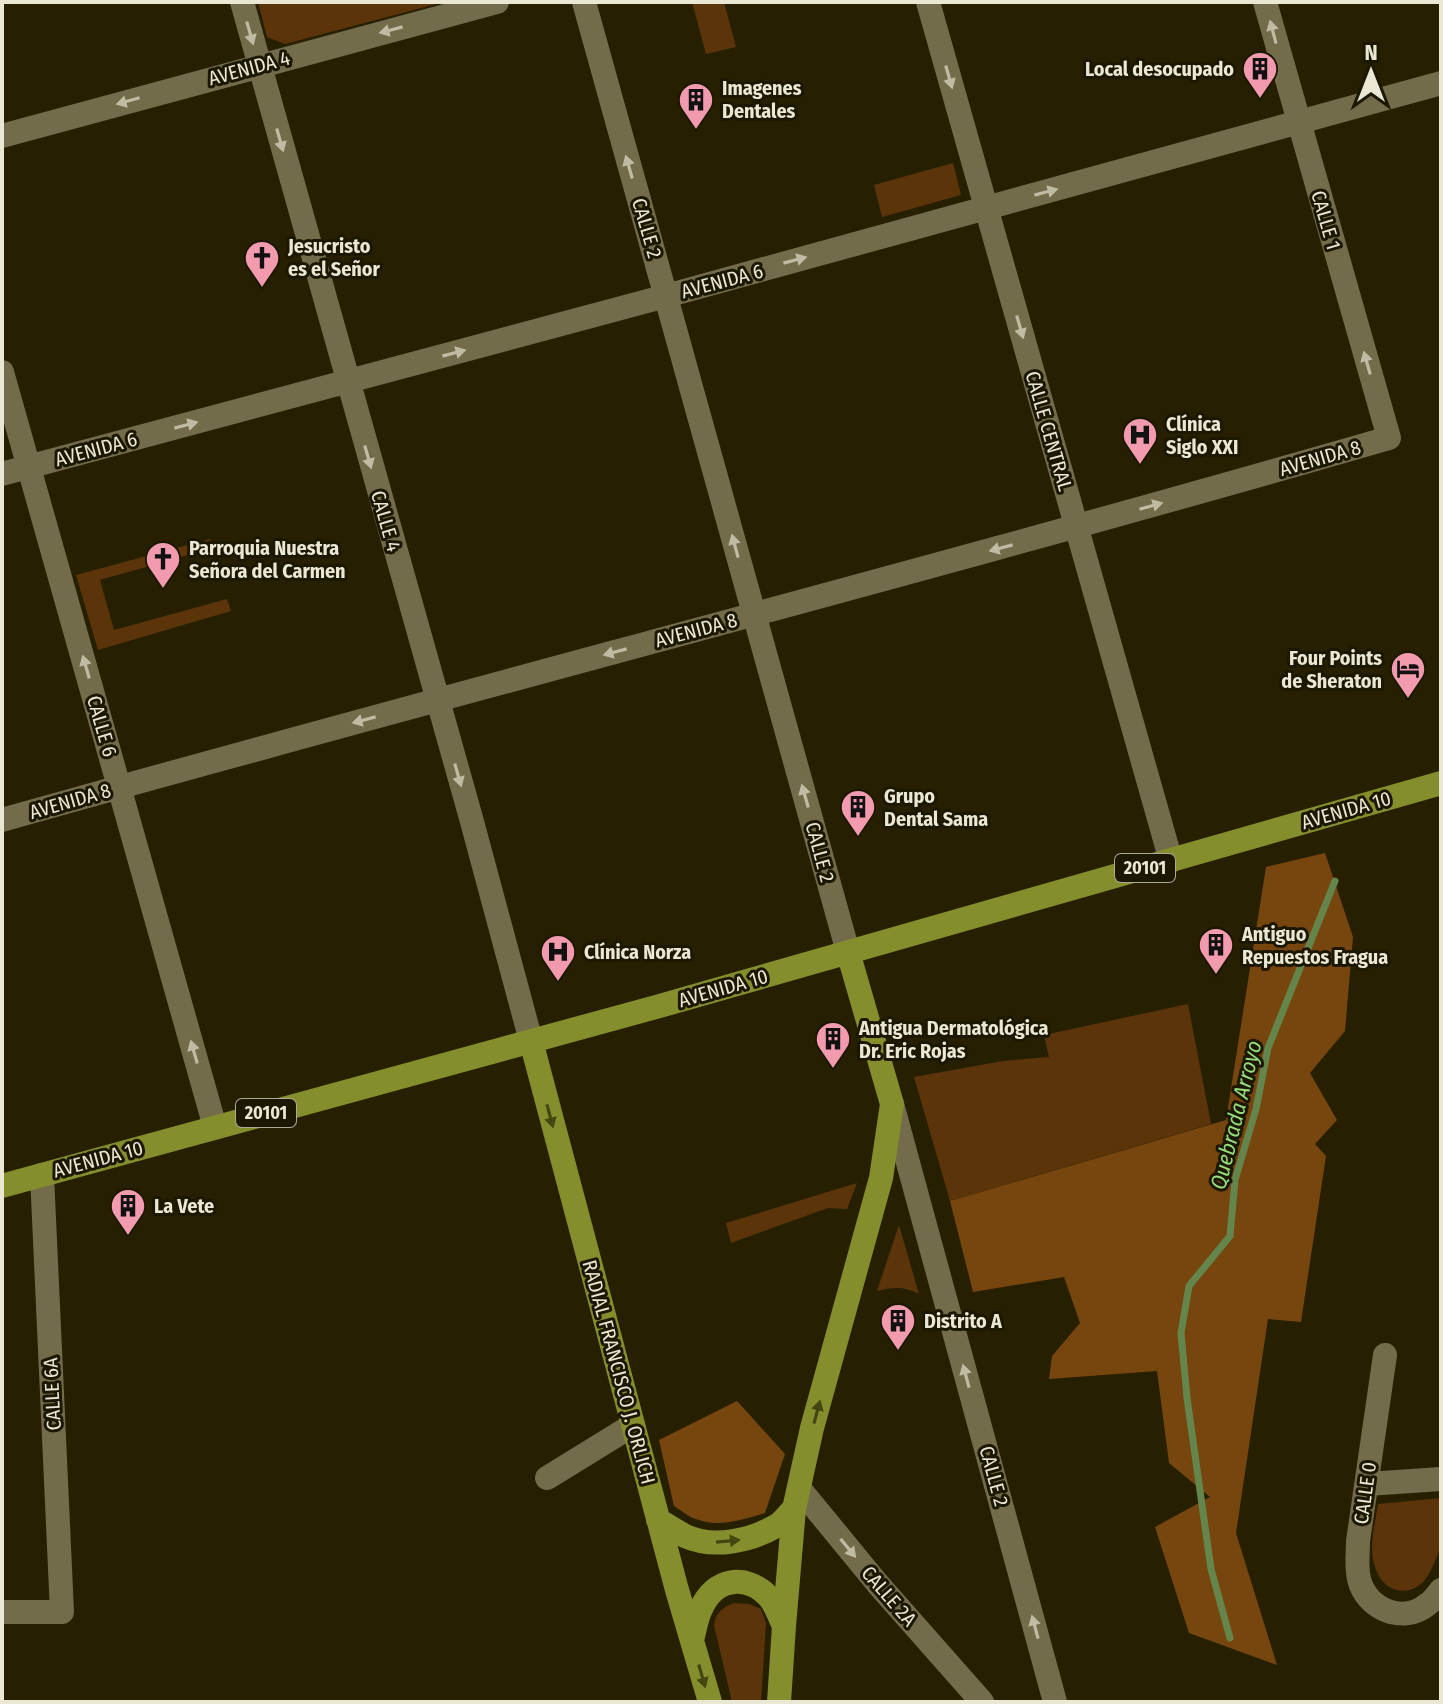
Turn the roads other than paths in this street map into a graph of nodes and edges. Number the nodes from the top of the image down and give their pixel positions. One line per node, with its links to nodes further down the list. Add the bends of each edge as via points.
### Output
1 (242, 2): 6 (street, CALLE 4, one-way to 6)
2 (497, 2): 6 (street, AVENIDA 4, one-way to 6)
3 (584, 2): 11 (street, CALLE 2, one-way to 3)
4 (928, 2): 10 (street, CALLE CENTRAL, one-way to 10)
5 (1265, 2): 8 (street, CALLE 1, one-way to 5)
6 (259, 65): 9 (street, AVENIDA 4, one-way to 9); 13 (street, CALLE 4, one-way to 13)
7 (1441, 83): 8 (street, AVENIDA 6)
8 (1298, 122): 10 (street, AVENIDA 6, one-way to 8); 14 (street, CALLE 1, one-way to 8)
9 (2, 136)
10 (986, 208): 11 (street, AVENIDA 6, one-way to 10); 17 (street, CALLE CENTRAL, one-way to 17)
11 (666, 296): 13 (street, AVENIDA 6, one-way to 11); 18 (street, CALLE 2, one-way to 11)
12 (2, 372): 15 (street, CALLE 6)
13 (347, 382): 15 (street, AVENIDA 6, one-way to 13); 19 (street, CALLE 4, one-way to 19)
14 (1389, 438): 17 (street, AVENIDA 8, one-way to 14)
15 (29, 467): 16 (street, AVENIDA 6); 21 (street, CALLE 6, one-way to 15)
16 (2, 474)
17 (1076, 528): 18 (street, AVENIDA 8, one-way to 18); 23 (street, CALLE CENTRAL)
18 (753, 614): 19 (street, AVENIDA 8, one-way to 19); 24 (street, CALLE 2, one-way to 18)
19 (437, 701): 21 (street, AVENIDA 8, one-way to 21); 25 (street, CALLE 4, one-way to 25)
20 (1441, 783): 23 (main road, AVENIDA 10 / 20101)
21 (120, 787): 22 (street, AVENIDA 8); 27 (street, CALLE 6, one-way to 21)
22 (2, 820)
23 (1171, 861): 24 (main road, AVENIDA 10 / 20101)
24 (848, 952): 25 (main road, AVENIDA 10 / 20101); 26 (main road, CALLE 2)
25 (531, 1041): 27 (main road, AVENIDA 10 / 20101); 31 (main road, RADIAL FRANCISCO J. ORLICH, one-way to 31)
26 (892, 1104): 35 (main road, one-way to 26, via 881,1178); 44 (street, CALLE 2, one-way to 26)
27 (215, 1127): 28 (main road, AVENIDA 10 / 20101)
28 (42, 1175): 29 (main road, AVENIDA 10 / 20101); 38 (street, CALLE 6A, via 62,1612)
29 (2, 1186)
30 (1385, 1355): 34 (street, CALLE 0)
31 (633, 1425): 32 (street); 36 (main road, RADIAL FRANCISCO J. ORLICH)
32 (547, 1478)
33 (1441, 1479): 34 (street)
34 (1367, 1484): 37 (street, CALLE 0, via 1358,1541 1359,1580 1368,1598 1379,1609 1396,1614 1421,1609)
35 (796, 1498): 36 (main road, one-way to 35, via 698,1540 725,1542 779,1524); 39 (main road); 43 (street, CALLE 2A, one-way to 43)
36 (658, 1520): 40 (main road, RADIAL FRANCISCO J. ORLICH)
37 (1441, 1590)
38 (2, 1612)
39 (784, 1626): 40 (main road, via 767,1596 754,1586 729,1582 700,1609); 42 (main road)
40 (692, 1641): 41 (main road, RADIAL FRANCISCO J. ORLICH, one-way to 41)
41 (710, 1702)
42 (779, 1702)
43 (982, 1702)
44 (1055, 1702)

